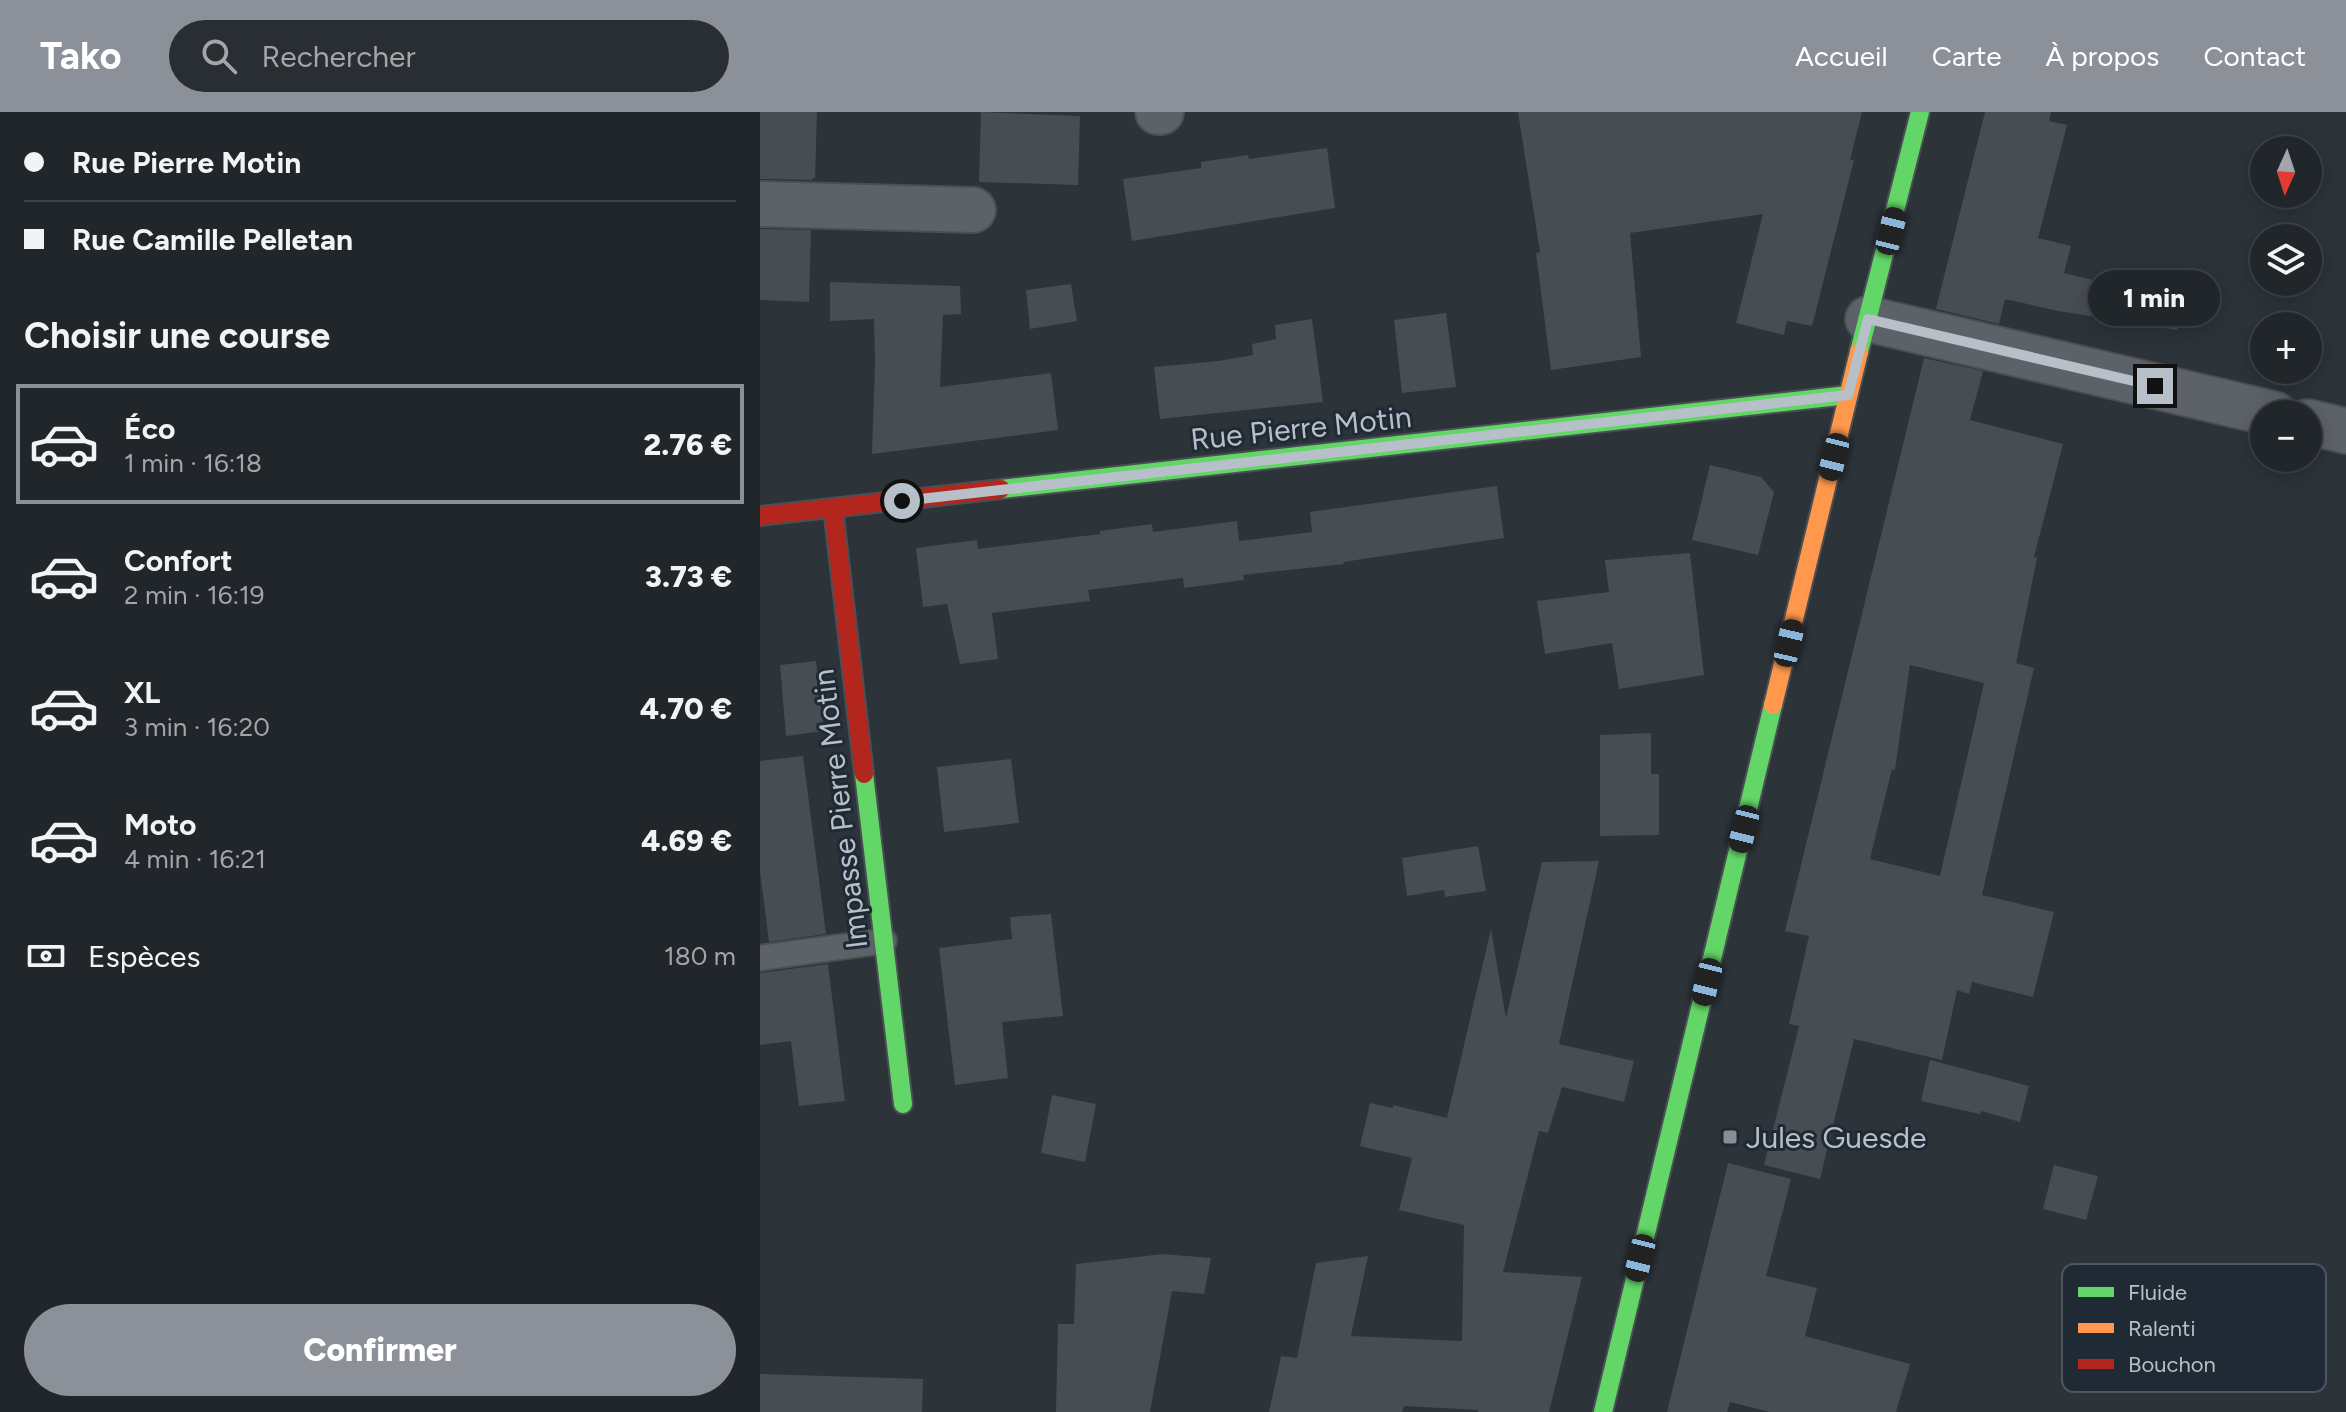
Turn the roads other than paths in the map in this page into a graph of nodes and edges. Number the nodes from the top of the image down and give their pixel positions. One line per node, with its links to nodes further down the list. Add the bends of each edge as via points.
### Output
1 (1920, 112): 4 (street)
2 (760, 204): 3 (street)
3 (973, 210)
4 (1868, 319): 5 (street); 6 (street)
5 (1848, 395): 9 (street, Rue Pierre Motin); 14 (street)
6 (2250, 408)
7 (2322, 425): 8 (street)
8 (2346, 431)
9 (833, 508): 10 (street, Rue Pierre Motin); 11 (street, Impasse Pierre Motin)
10 (760, 516)
11 (884, 941): 12 (lane); 13 (street, Impasse Pierre Motin)
12 (760, 958)
13 (903, 1104)
14 (1603, 1412)

